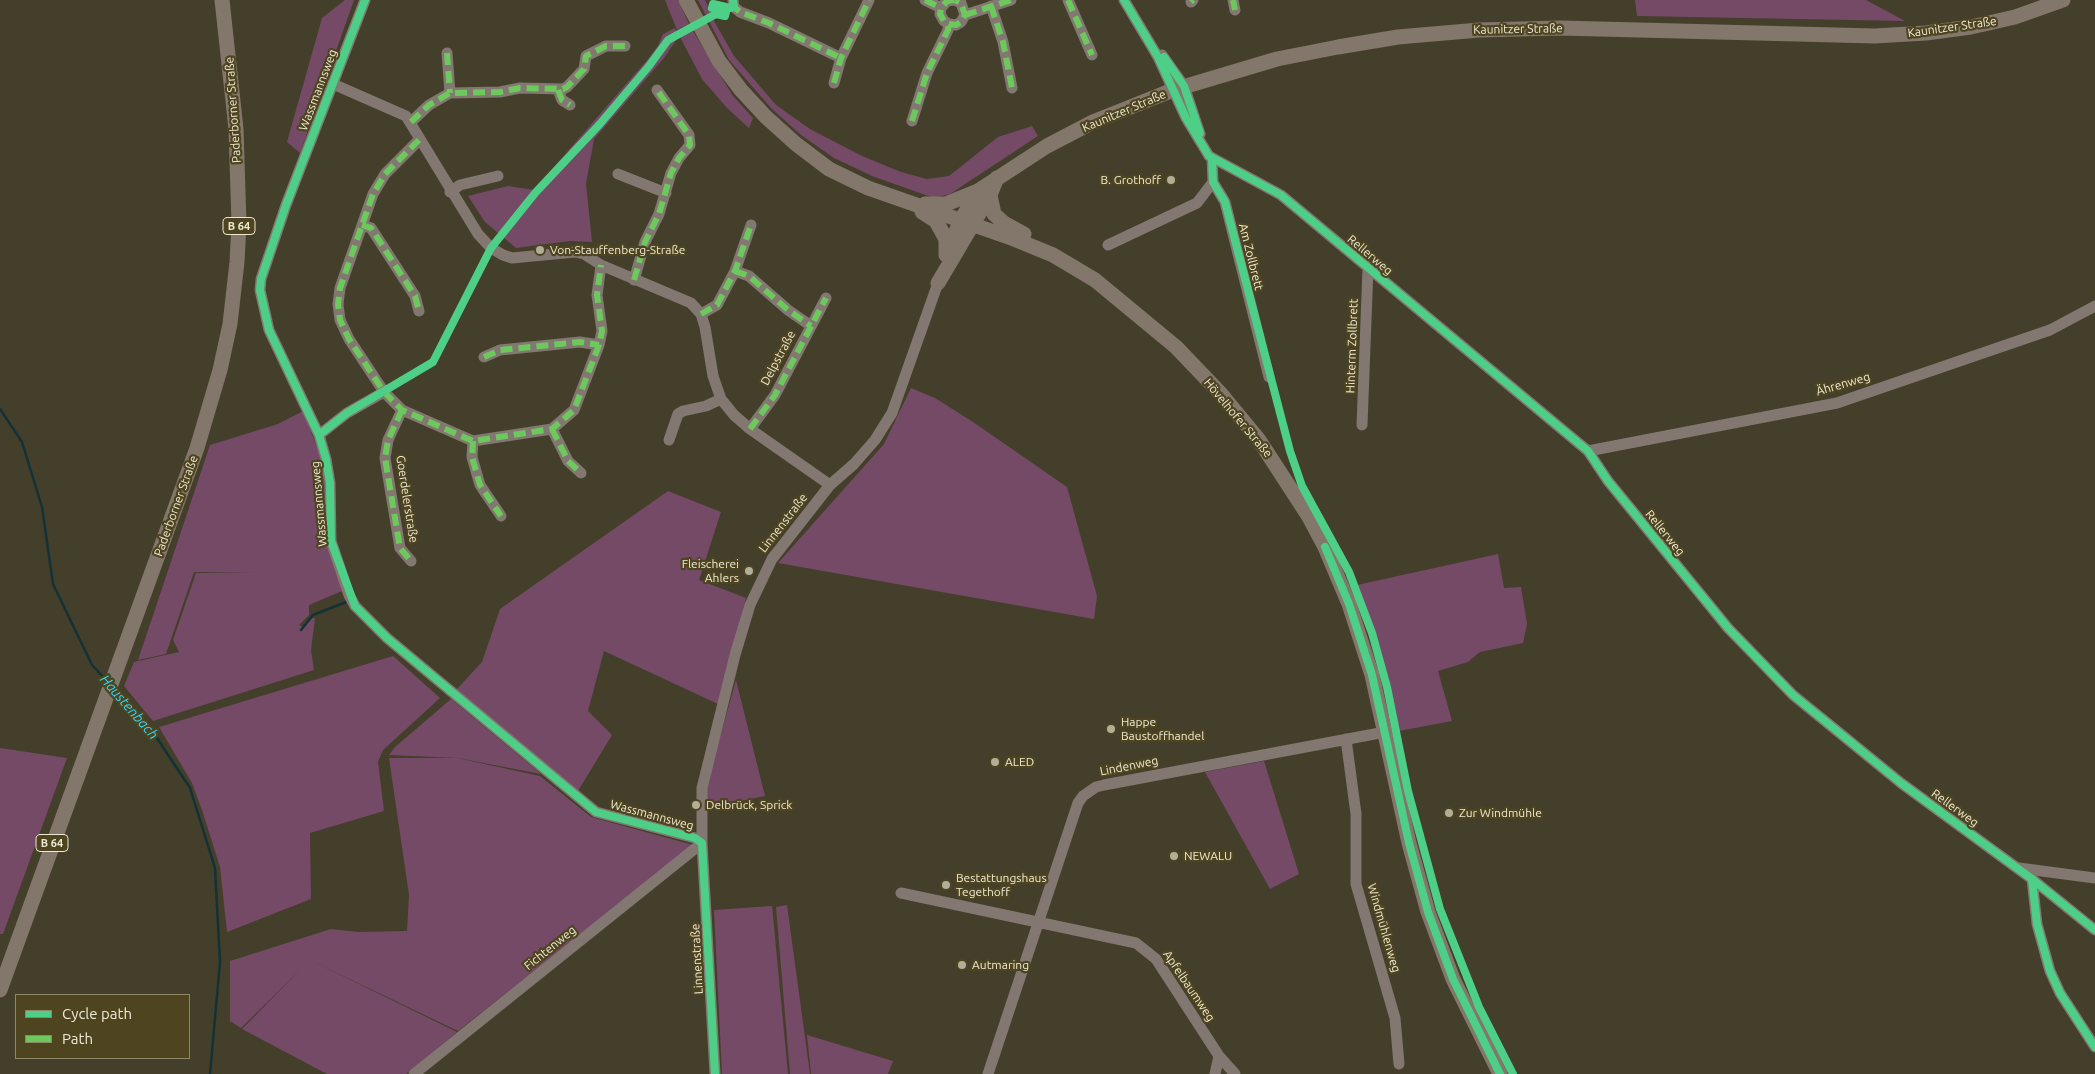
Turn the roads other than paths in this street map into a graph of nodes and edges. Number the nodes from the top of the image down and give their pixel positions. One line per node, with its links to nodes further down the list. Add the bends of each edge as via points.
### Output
1 (222, 0): 81 (main road, Paderborner Straße / B 64, via 236,129 239,224 230,324 220,370 197,448)
2 (365, 0): 21 (street, Wassmannsweg)
3 (686, 0): 38 (main road, Hövelhofer Straße, via 719,61 766,117 829,169)
4 (733, 0): 19 (street, via 734,7 740,12)
5 (869, 0): 19 (street)
6 (925, 0): 13 (street)
7 (1011, 0): 12 (street)
8 (1068, 0): 18 (street)
9 (1124, 0): 23 (street)
10 (2063, 0): 23 (main road, Kaunitzer Straße, via 2015,17 1971,27 1875,36 1560,28 1398,37 1277,59)
11 (958, 1): 13 (street, via 947,1); 14 (street)
12 (991, 6): 14 (street); 22 (street, via 1003,42)
13 (941, 8): 15 (street, via 940,14)
14 (965, 15): 15 (street, via 956,25)
15 (949, 24): 28 (street, via 927,73)
16 (625, 46): 24 (street, via 606,46 586,56 584,69 567,87)
17 (447, 52): 26 (street)
18 (1092, 55)
19 (841, 58): 20 (street)
20 (834, 83)
21 (333, 84): 29 (street, via 388,107); 64 (street, Wassmannsweg, via 286,206 260,290 269,330)
22 (1012, 88)
23 (1179, 88): 31 (street, via 1204,148); 37 (main road, Kaunitzer Straße, via 1093,122 1047,146 997,178)
24 (558, 90): 26 (street, via 539,88); 27 (street, via 562,100)
25 (657, 90): 36 (street, via 689,135 690,145 671,173)
26 (450, 93): 29 (street, via 429,105)
27 (570, 105)
28 (912, 121)
29 (411, 122): 30 (street)
30 (419, 140): 35 (street); 40 (street, via 385,174 373,194)
31 (1212, 158): 34 (street, Am Zollbrett); 46 (street, Rellerweg, via 1280,195)
32 (618, 174): 36 (street)
33 (498, 176): 35 (street, via 460,185)
34 (1213, 182): 42 (street, via 1197,203); 57 (street, Am Zollbrett, via 1225,202)
35 (450, 192): 45 (street, via 478,234 503,255 522,258 575,252 584,254)
36 (666, 193): 48 (street, via 645,242)
37 (984, 193): 38 (main road, via 946,204); 39 (main road); 44 (main road, via 999,219 1040,243)
38 (911, 204): 39 (main road, Hövelhofer Straße); 43 (main road, via 936,221 946,240)
39 (967, 222): 43 (main road); 44 (main road, Hövelhofer Straße); 49 (main road)
40 (362, 225): 52 (street, via 371,228 415,296); 58 (street, via 341,283 340,320)
41 (751, 225): 47 (street)
42 (1108, 245)
43 (946, 256): 49 (main road)
44 (1053, 256): 72 (main road, Hövelhofer Straße, via 1095,280 1176,347 1259,440 1290,485 1325,547 1365,653)
45 (601, 266): 48 (street); 55 (street, via 597,295 602,331)
46 (1368, 268): 61 (street, Hinterm Zollbrett); 67 (street, Rellerweg)
47 (735, 271): 53 (street, via 718,305); 54 (street, via 749,276)
48 (634, 280): 53 (street, via 691,303)
49 (938, 283): 69 (street, Linnenstraße, via 892,414 875,440)
50 (826, 298): 54 (street, Delpstraße)
51 (2095, 306): 67 (street, Ährenweg, via 2050,330 1837,403)
52 (419, 311)
53 (701, 314): 59 (street, via 713,376)
54 (811, 326): 63 (street, Delpstraße, via 775,395)
55 (599, 345): 56 (street, via 580,342 535,346 500,350); 62 (street, via 574,410)
56 (484, 357)
57 (1269, 377)
58 (384, 392): 60 (street); 64 (street, via 347,413)
59 (721, 399): 63 (street); 66 (street, via 678,414)
60 (402, 410): 65 (street); 71 (street, Goerdelerstraße, via 388,440 385,458 400,548)
61 (1362, 425)
62 (552, 429): 65 (street); 68 (street, via 568,461)
63 (750, 429): 69 (street)
64 (319, 435): 74 (street, Wassmannsweg, via 330,483 331,541 355,606 387,638 596,812 695,838)
65 (472, 440): 70 (street, via 472,457 480,485)
66 (669, 440)
67 (1588, 451): 75 (street, Rellerweg, via 1608,481 1728,628 1793,695 1901,783)
68 (581, 473)
69 (830, 485): 74 (street, Linnenstraße, via 772,559 750,605 702,788)
70 (501, 516)
71 (411, 561)
72 (1385, 732): 73 (street, Lindenweg); 90 (main road, Hövelhofer Straße, via 1428,912 1457,987)
73 (1346, 738): 79 (street, Lindenweg, via 1096,787 1078,803); 84 (street, Windmühlenweg, via 1356,814 1356,884 1395,1018)
74 (702, 843): 85 (street, Fichtenweg); 86 (street, Linnenstraße)
75 (2017, 868): 76 (street, Rellerweg); 77 (street, Rellerweg)
76 (2032, 878): 80 (street, Rellerweg); 82 (street, via 2037,924 2050,971 2060,993)
77 (2095, 878)
78 (901, 893): 79 (street, Apfelbaumweg)
79 (1039, 922): 83 (street, Apfelbaumweg, via 1136,943 1146,950 1156,959); 87 (street, Lindenweg)
80 (2095, 930)
81 (0, 990)
82 (2095, 1047)
83 (1219, 1056): 88 (street); 89 (street, Apfelbaumweg)
84 (1399, 1064)
85 (414, 1074)
86 (715, 1074)
87 (988, 1074)
88 (1214, 1074)
89 (1234, 1074)
90 (1500, 1074)

